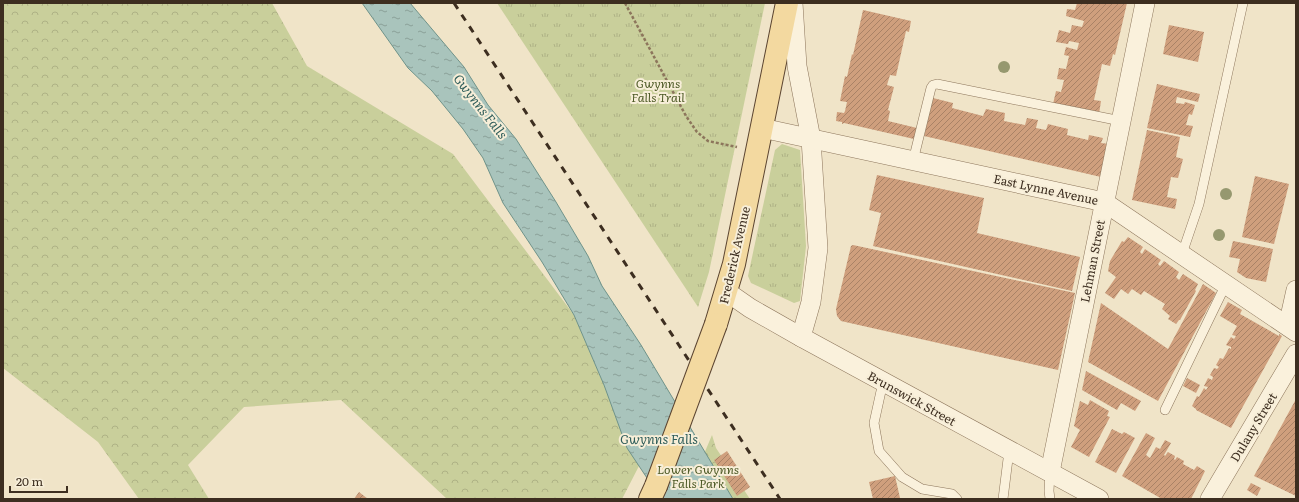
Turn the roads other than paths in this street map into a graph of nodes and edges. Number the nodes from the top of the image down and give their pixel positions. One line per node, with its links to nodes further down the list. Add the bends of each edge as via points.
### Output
1 (788, 3): 6 (main road, Frederick Avenue)
2 (793, 3): 7 (street, via 797,66)
3 (1145, 3): 5 (street, Lehman Street)
4 (1243, 3): 10 (lane, via 1199,204)
5 (1121, 121): 8 (lane, via 937,84 931,88); 9 (street, Lehman Street)
6 (762, 128): 7 (street, East Lynne Avenue); 13 (main road, Frederick Avenue)
7 (811, 139): 8 (street, East Lynne Avenue); 15 (street, via 818,248 811,302)
8 (913, 161): 9 (street, East Lynne Avenue)
9 (1104, 202): 10 (street, East Lynne Avenue); 20 (street, Lehman Street)
10 (1182, 254): 11 (street, East Lynne Avenue)
11 (1226, 284): 14 (street, East Lynne Avenue); 18 (lane)
12 (1296, 290): 14 (street)
13 (727, 292): 15 (street, Brunswick Street); 22 (main road, Frederick Avenue, bridge)
14 (1292, 329)
15 (801, 337): 17 (street, Brunswick Street)
16 (1296, 354): 26 (street, Dulany Street)
17 (883, 382): 19 (street, Brunswick Street); 23 (lane, via 874,423 879,451 902,477 922,489 952,494)
18 (1165, 410)
19 (1009, 451): 20 (street, Brunswick Street); 24 (lane)
20 (1050, 472): 21 (lane); 25 (street, Brunswick Street)
21 (1049, 496)
22 (650, 499)
23 (957, 499)
24 (1003, 499)
25 (1099, 499)
26 (1210, 499)

